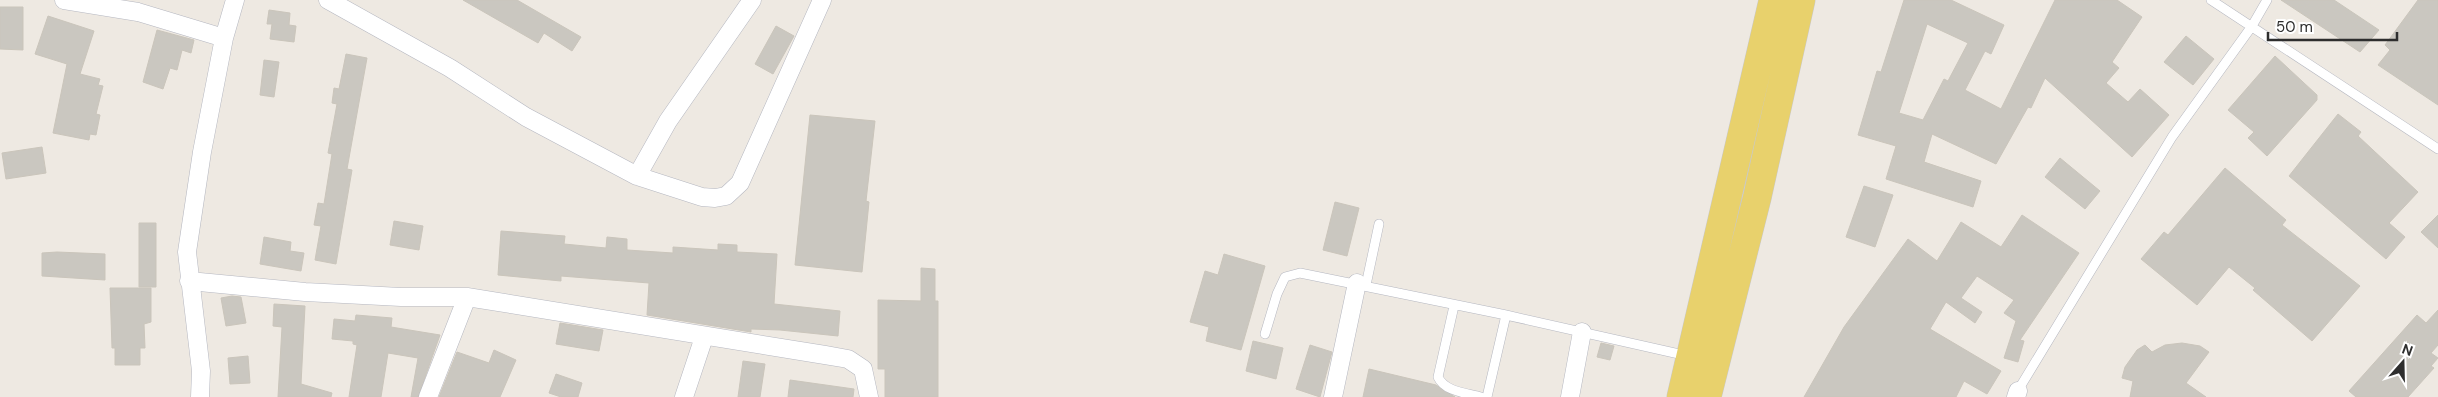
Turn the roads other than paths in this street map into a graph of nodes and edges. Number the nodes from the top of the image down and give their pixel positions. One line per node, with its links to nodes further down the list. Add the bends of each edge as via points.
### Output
1 (64, 0): 11 (street, via 138,12)
2 (235, 0): 11 (street)
3 (328, 0): 13 (street, via 450,68 526,117)
4 (752, 0): 13 (street, via 668,121)
5 (822, 0): 13 (street, via 734,191 726,196 702,197)
6 (1773, 0): 23 (main road)
7 (1801, 0): 34 (main road, via 1757,198)
8 (2211, 0): 10 (lane)
9 (2267, 0): 10 (lane)
10 (2252, 26): 12 (lane); 24 (lane, via 2172,137)
11 (224, 38): 15 (street, via 188,243)
12 (2438, 148)
13 (636, 176)
14 (1379, 224): 16 (lane)
15 (189, 281): 17 (street, via 304,292); 26 (street, via 201,372)
16 (1361, 284): 18 (lane); 21 (lane, via 1300,273 1285,276); 25 (street)
17 (467, 297): 22 (street); 27 (street)
18 (1454, 306): 19 (lane); 30 (lane, via 1438,377 1451,389)
19 (1506, 315): 20 (lane); 31 (lane)
20 (1582, 332): 23 (lane); 32 (street)
21 (1265, 334)
22 (704, 337): 28 (street); 29 (street, via 848,359 863,368)
23 (1690, 356): 33 (main road)
24 (2019, 395)
25 (1338, 396)
26 (200, 397)
27 (428, 397)
28 (684, 397)
29 (869, 397)
30 (1482, 397)
31 (1487, 397)
32 (1570, 397)
33 (1681, 397)
34 (1707, 397)

